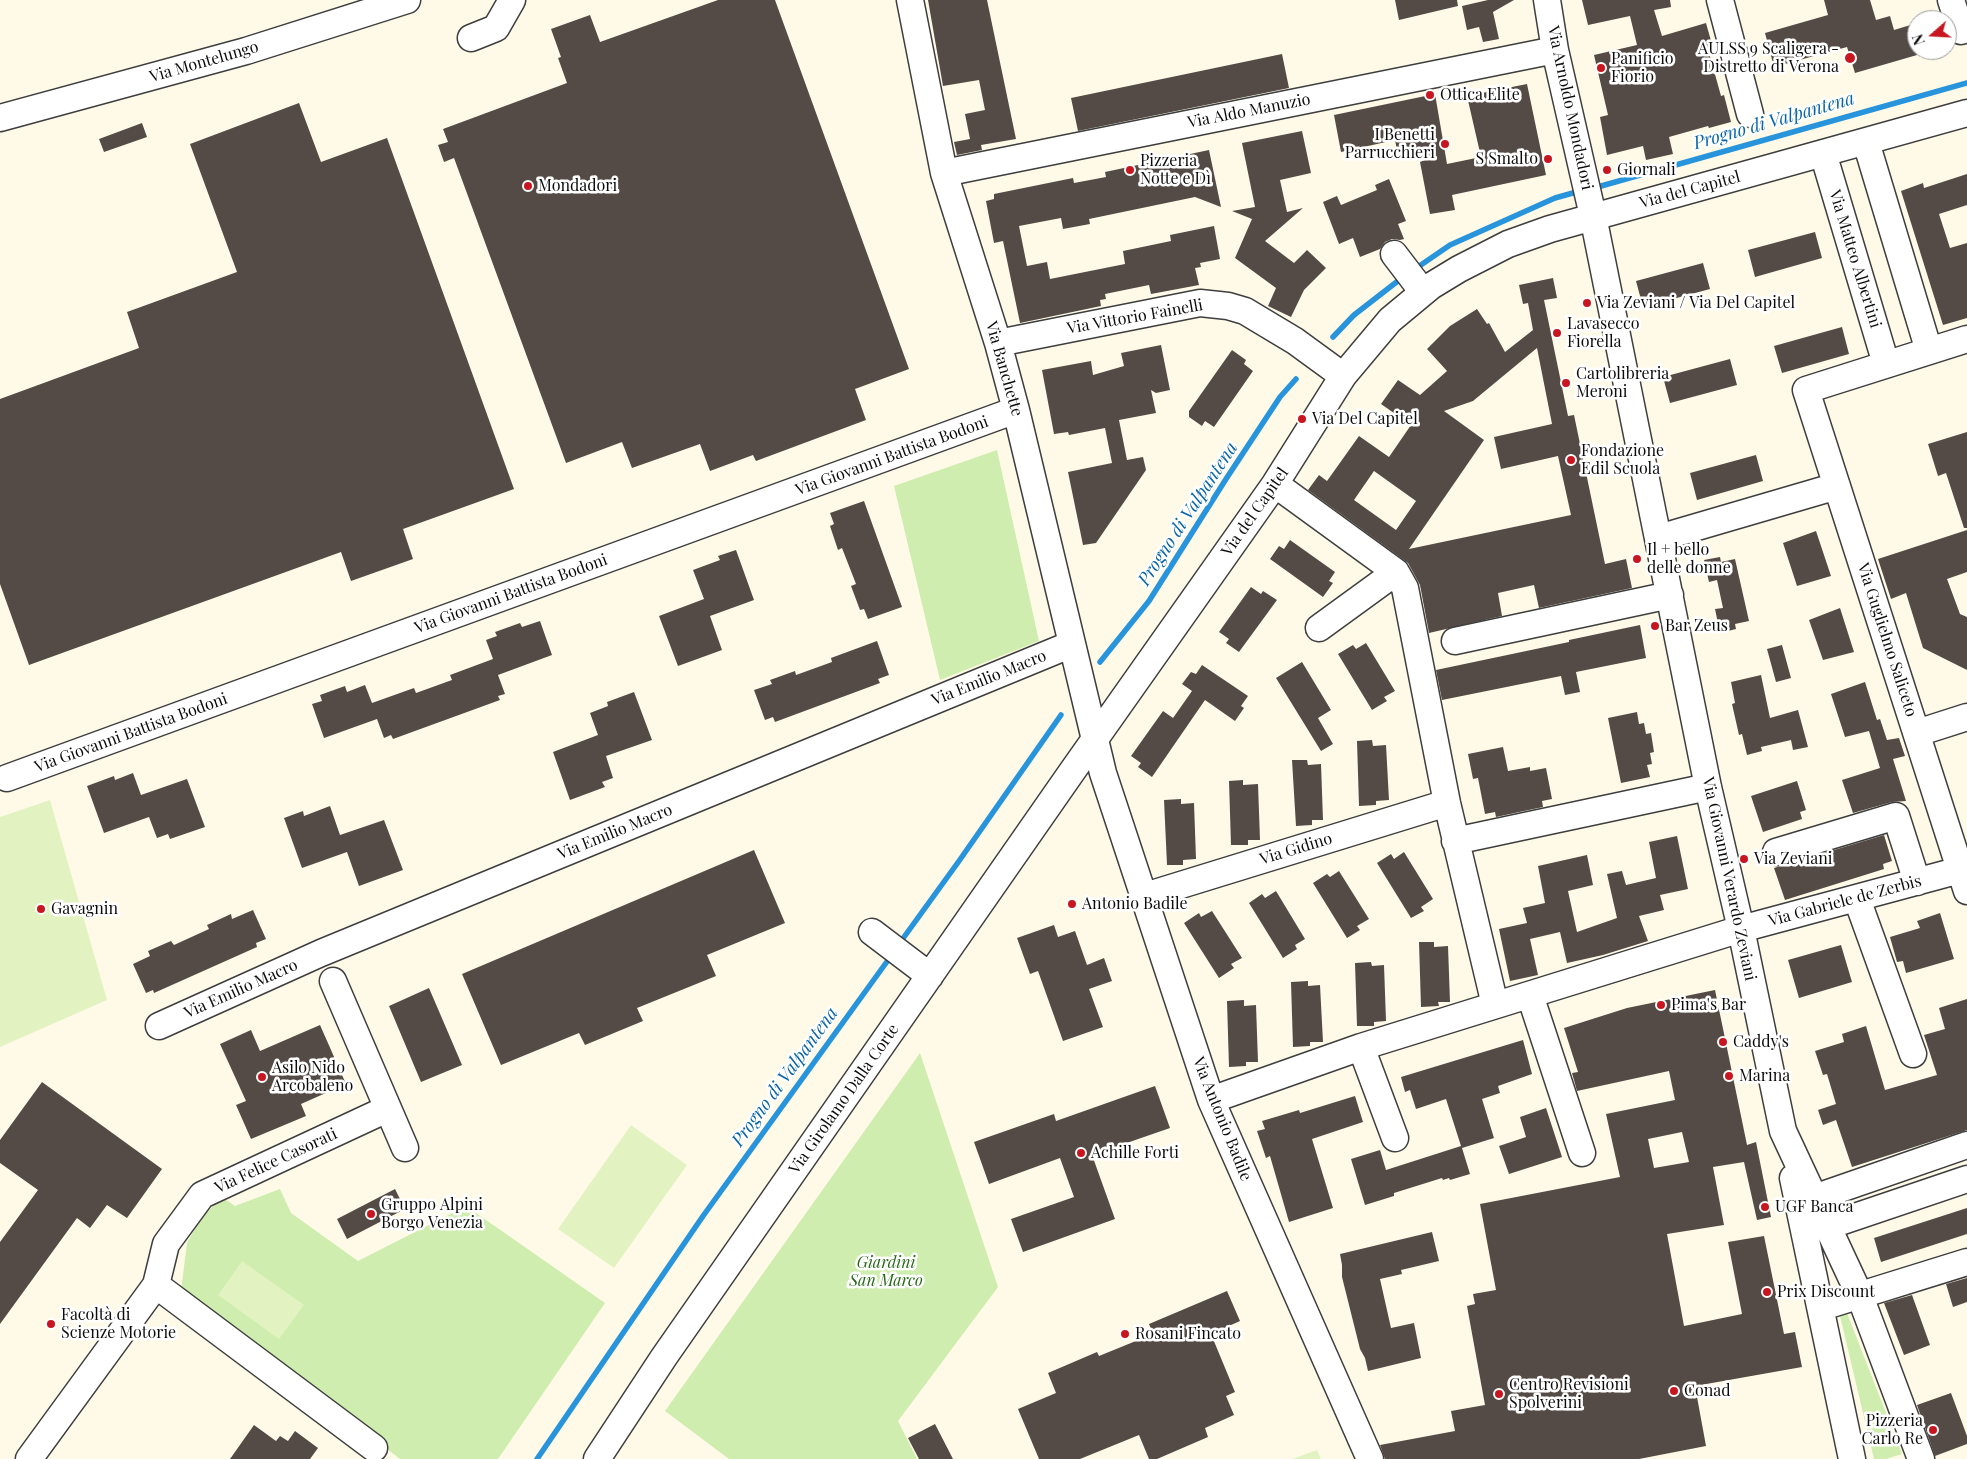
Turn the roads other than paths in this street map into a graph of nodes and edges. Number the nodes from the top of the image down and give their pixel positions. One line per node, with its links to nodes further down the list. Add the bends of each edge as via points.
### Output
1 (407, 0): 12 (street, Via Montelungo, via 246,51)
2 (512, 0): 8 (street, via 496,28)
3 (910, 0): 15 (street, Via Banchette)
4 (1547, 0): 9 (street, Via Arnoldo Mondadori)
5 (1720, 0): 11 (street)
6 (1951, 0): 7 (street)
7 (1961, 31)
8 (471, 38)
9 (1555, 50): 15 (street, Via Aldo Manuzio); 16 (street, Via Arnoldo Mondadori)
10 (1967, 113): 13 (street, Via del Capitel)
11 (1750, 114)
12 (0, 118)
13 (1866, 142): 14 (street, Via del Capitel); 21 (street)
14 (1824, 153): 16 (street, Via del Capitel); 22 (street, Via Matteo Albertini)
15 (944, 174): 20 (street, Via Banchette)
16 (1592, 210): 18 (street, Via del Capitel); 27 (street, Via Giovanni Verardo Zeviani)
17 (1394, 254): 18 (street)
18 (1417, 285): 23 (street, Via del Capitel)
19 (1967, 339): 21 (street)
20 (998, 343): 23 (street, Via Vittorio Fainelli, via 1200,302 1245,311 1295,341); 24 (street, Via Banchette)
21 (1929, 351): 22 (street)
22 (1886, 364): 26 (street, Via Guglielmo Saliceto, via 1806,390)
23 (1343, 376): 25 (street, Via del Capitel)
24 (1016, 410): 32 (street, Via Banchette); 36 (street, Via Giovanni Battista Bodoni)
25 (1275, 484): 28 (street); 35 (street, Via del Capitel)
26 (1837, 486): 27 (street); 34 (street, Via Guglielmo Saliceto)
27 (1659, 538): 29 (street, Via Giovanni Verardo Zeviani)
28 (1396, 572): 30 (street); 38 (street, via 1405,588)
29 (1670, 595): 31 (street); 37 (street, Via Giovanni Verardo Zeviani)
30 (1319, 628)
31 (1455, 641)
32 (1072, 644): 35 (street, Via Banchette); 51 (street, Via Emilio Macro, via 321,953)
33 (1967, 717): 34 (street)
34 (1917, 733): 41 (street, Via Guglielmo Saliceto)
35 (1095, 740): 43 (street, Via Antonio Badile); 47 (street, Via Girolamo Dalla Corte)
36 (7, 778)
37 (1708, 786): 39 (street); 45 (street, Via Giovanni Verardo Zeviani)
38 (1447, 803): 39 (street); 43 (street, Via Gidino)
39 (1455, 840): 50 (street)
40 (1776, 852): 42 (street, via 1896,816)
41 (1964, 880): 42 (street, Via Gabriele de Zerbis)
42 (1917, 882): 44 (street, Via Gabriele de Zerbis)
43 (1145, 896): 54 (street, Via Antonio Badile)
44 (1857, 898): 45 (street, Via Gabriele de Zerbis); 53 (street)
45 (1741, 929): 49 (street, Via Gabriele de Zerbis); 56 (street, Via Giovanni Verardo Zeviani)
46 (872, 932): 47 (street)
47 (930, 976): 70 (street, Via Girolamo Dalla Corte)
48 (333, 980): 55 (street)
49 (1530, 995): 50 (street, Via Gabriele de Zerbis); 60 (street)
50 (1495, 1005): 52 (street, Via Gabriele de Zerbis)
51 (159, 1026)
52 (1361, 1047): 54 (street, Via Gabriele de Zerbis); 57 (street)
53 (1913, 1054)
54 (1211, 1100): 71 (street, Via Antonio Badile)
55 (387, 1109): 59 (street); 65 (street, Via Felice Casorati, via 202,1195 166,1244)
56 (1783, 1131): 62 (street, Via Giovanni Verardo Zeviani); 67 (street)
57 (1395, 1138)
58 (1967, 1145): 62 (street)
59 (405, 1148)
60 (1582, 1152)
61 (1967, 1179): 63 (street)
62 (1814, 1198): 63 (street, Via Giovanni Verardo Zeviani)
63 (1828, 1226): 66 (street, Via Giovanni Verardo Zeviani)
64 (1967, 1262): 66 (street)
65 (156, 1285): 68 (street); 69 (street, Via Felice Casorati)
66 (1860, 1296): 67 (street); 73 (street, Via Giovanni Verardo Zeviani)
67 (1822, 1307): 72 (street)
68 (374, 1448)
69 (29, 1459)
70 (597, 1459)
71 (1370, 1459)
72 (1852, 1459)
73 (1921, 1459)

